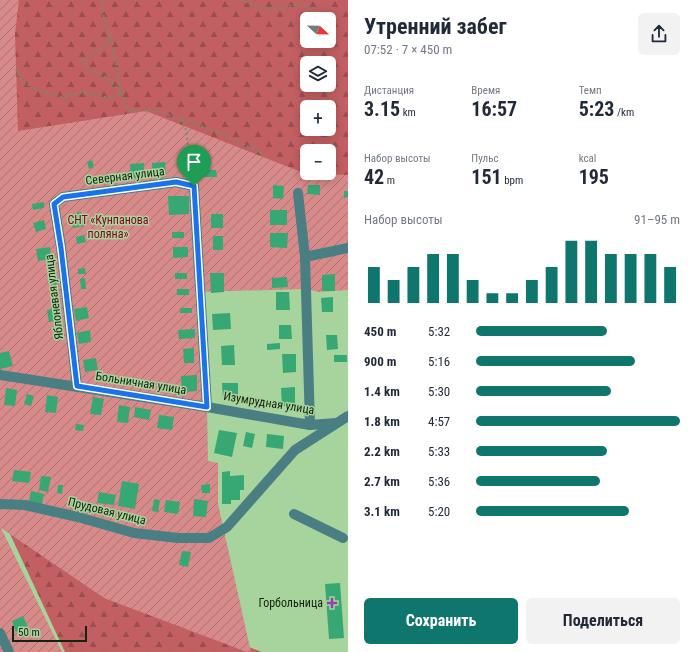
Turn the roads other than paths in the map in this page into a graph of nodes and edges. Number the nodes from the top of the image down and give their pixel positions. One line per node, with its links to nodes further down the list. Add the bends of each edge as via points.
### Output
1 (298, 193): 4 (street)
2 (54, 204): 6 (street, Яблоневая улица); 7 (street, Северная улица, via 63,197 176,182 194,186)
3 (348, 248): 4 (street)
4 (305, 257): 10 (street)
5 (0, 375): 6 (street, Больничная улица)
6 (77, 386): 7 (street, Больничная улица)
7 (207, 407): 10 (street, Изумрудная улица)
8 (348, 416): 9 (street, Изумрудная улица)
9 (336, 423): 10 (street, Изумрудная улица); 11 (street, Прудовая улица, via 295,450 227,527 209,538 178,538 134,533 24,505)
10 (310, 424)
11 (0, 504)
12 (294, 514): 13 (street)
13 (343, 538)
14 (0, 633): 15 (street)
15 (9, 652)

